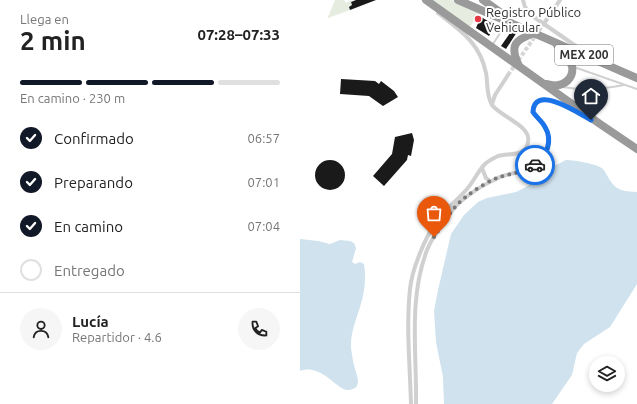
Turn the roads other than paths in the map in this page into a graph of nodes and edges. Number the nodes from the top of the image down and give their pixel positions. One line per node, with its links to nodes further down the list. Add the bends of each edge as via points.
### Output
1 (426, 0): 10 (highway); 20 (street, via 430,7 464,34 478,50)
2 (458, 0): 6 (highway, MEX 200)
3 (483, 0): 8 (highway)
4 (523, 0): 11 (street, via 531,15)
5 (560, 0): 7 (street)
6 (507, 21): 8 (highway, MEX 200); 10 (lane)
7 (545, 22)
8 (531, 31): 9 (highway, MEX 200); 12 (highway, via 522,37 515,47)
9 (555, 43): 11 (highway, MEX 200); 13 (highway)
10 (491, 46): 12 (highway)
11 (600, 62): 15 (highway, MEX 200)
12 (519, 66): 16 (highway)
13 (572, 66): 17 (lane); 18 (highway, via 571,77)
14 (508, 75): 20 (street)
15 (637, 78)
16 (546, 84): 18 (highway); 21 (highway)
17 (624, 85): 18 (lane, via 608,89); 19 (lane)
18 (558, 86)
19 (637, 89)
20 (492, 104): 23 (street, via 523,128 528,134 528,142 519,153 498,157)
21 (600, 124): 22 (highway); 24 (street, via 562,105 539,100 534,104 533,112 546,129 549,140 546,154 530,169)
22 (637, 149)
23 (482, 168): 24 (street); 25 (street, via 467,189 436,221 419,254 410,288 408,324)
24 (490, 181): 26 (street, via 456,206 427,250 416,289)
25 (411, 404)
26 (416, 404)

